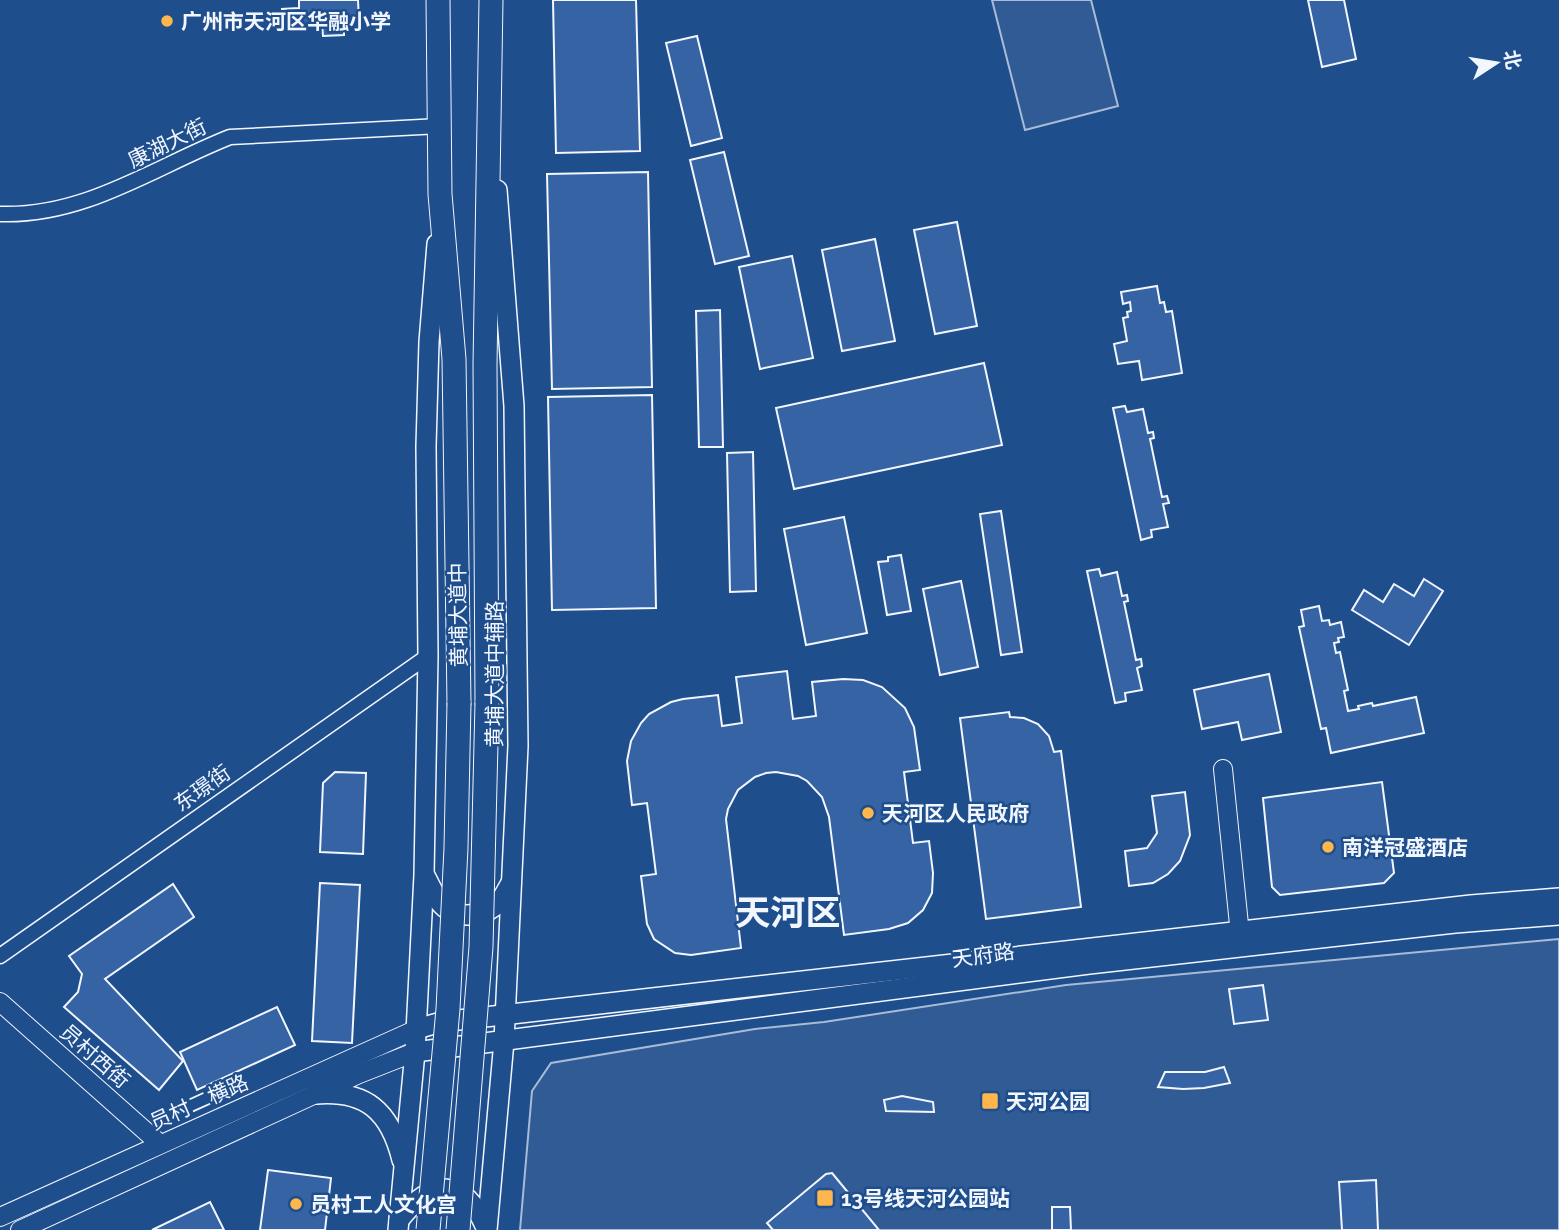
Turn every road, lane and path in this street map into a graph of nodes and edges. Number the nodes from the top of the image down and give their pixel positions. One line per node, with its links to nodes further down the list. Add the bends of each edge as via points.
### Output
1 (438, 0): 4 (main road, 黄埔大道中)
2 (491, 0): 3 (main road, 黄埔大道中)
3 (491, 117): 10 (main road, 黄埔大道中辅路, via 514,406 518,746); 27 (main road, 黄埔大道中, bridge, via 481,936)
4 (440, 125): 5 (main road, 黄埔大道中); 6 (street, 康湖大街, via 230,137 106,194 26,214)
5 (440, 194): 7 (main road, via 426,434); 26 (main road, 黄埔大道中, bridge, via 454,359 459,703 453,938)
6 (0, 214)
7 (428, 656): 9 (main road); 14 (street, 东璟街)
8 (1223, 769): 13 (street)
9 (424, 875): 10 (main road, via 439,902 463,915 490,910); 17 (main road)
10 (513, 879): 16 (main road, 黄埔大道中辅路)
11 (1559, 898): 13 (main road, 天府路, via 1471,905)
12 (1559, 915): 13 (main road, 天府路)
13 (1240, 939): 16 (main road, 天府路); 18 (main road, 天府路)
14 (0, 956)
15 (0, 1002): 21 (street, 员村西街)
16 (506, 1015): 17 (main road, 天府路); 18 (main road, 黄埔大道中辅路)
17 (417, 1029): 19 (main road); 21 (street, 员村二横路)
18 (505, 1041): 19 (main road, 天府路); 28 (main road, 黄埔大道中辅路)
19 (415, 1052): 20 (street, 员村二横路); 22 (main road)
20 (316, 1094): 22 (main road, via 347,1094 372,1106 391,1131); 25 (street, 员村二横路)
21 (160, 1144): 23 (street, 员村二横路)
22 (404, 1167): 24 (main road)
23 (0, 1217)
24 (398, 1225): 28 (main road, via 425,1193 449,1191 471,1200)
25 (20, 1230)
26 (428, 1230)
27 (458, 1230)
28 (487, 1230)

